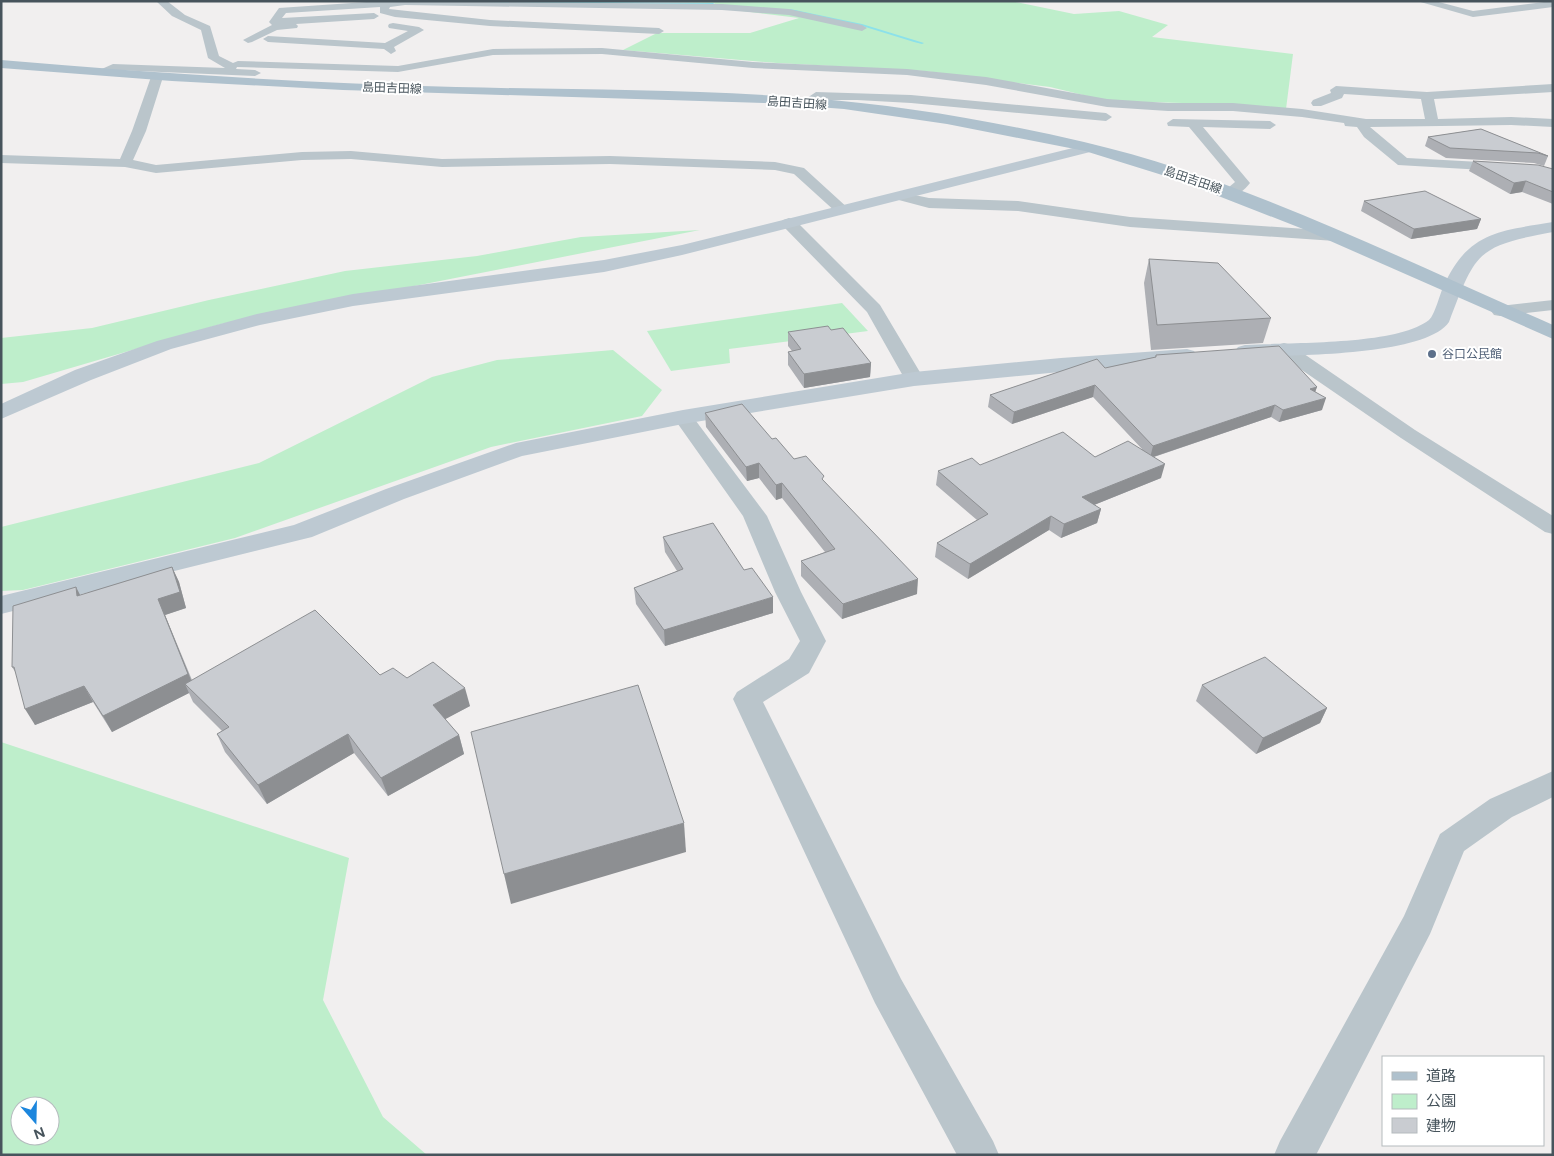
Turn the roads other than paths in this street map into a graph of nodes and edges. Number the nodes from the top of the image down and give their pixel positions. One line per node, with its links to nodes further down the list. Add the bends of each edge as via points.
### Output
1 (161, 1): 12 (street, via 188,21 206,28 214,58)
2 (1422, 1): 5 (street, via 1473,14)
3 (403, 2): 4 (street); 6 (street)
4 (386, 3): 9 (street, via 283,10); 11 (street, via 384,11 396,14 490,23)
5 (1553, 4)
6 (695, 6): 7 (street); 10 (street, via 789,12)
7 (720, 15)
8 (374, 16): 9 (street)
9 (274, 22): 12 (street)
10 (862, 28)
11 (659, 31)
12 (230, 61): 12 (street, via 258,38 389,49 419,30 384,24 275,27); 13 (street, via 252,42 248,51 252,55); 15 (street, via 113,67); 16 (main road, 島田吉田線); 17 (main road, 島田吉田線); 17 (street, via 336,80); 24 (street, via 398,69 493,52 602,51 753,65 907,72 986,81 1107,103 1168,108 1233,107)
13 (366, 61)
14 (1, 64): 15 (main road, 島田吉田線)
15 (101, 72): 16 (main road, 島田吉田線)
16 (157, 77): 30 (street)
17 (333, 86): 20 (main road, 島田吉田線)
18 (1553, 88): 19 (street)
19 (1427, 96): 21 (street, via 1336,90 1338,95); 25 (street)
20 (807, 102): 22 (street, via 816,96 858,96); 28 (main road, 島田吉田線, via 959,122)
21 (1316, 103)
22 (1119, 119)
23 (1156, 122): 27 (street)
24 (1363, 123): 25 (street); 27 (street); 31 (street, via 1369,134 1403,162 1534,169)
25 (1432, 123): 26 (street)
26 (1553, 123)
27 (1194, 125): 32 (street, via 1243,183)
28 (1089, 148): 32 (main road, 島田吉田線, via 1173,172); 33 (street)
29 (1, 159): 30 (street)
30 (125, 163): 34 (street, via 156,169 350,154 442,163 610,160 775,166 799,171)
31 (1553, 174)
32 (1230, 193): 37 (main road, 島田吉田線)
33 (900, 196): 34 (street); 37 (street, via 929,203 1018,206 1130,222)
34 (842, 210): 35 (street)
35 (788, 223): 43 (street, via 874,309); 44 (street, via 604,266 352,300 257,320 164,345 83,374)
36 (1553, 227): 38 (street, via 1486,243 1469,257)
37 (1335, 236): 38 (main road, 島田吉田線)
38 (1452, 290): 40 (main road, 島田吉田線); 42 (street, via 1439,322 1418,334 1379,344)
39 (1553, 305): 40 (street)
40 (1500, 311): 41 (main road, 島田吉田線)
41 (1553, 333)
42 (1284, 349): 43 (street, via 1061,364); 46 (street)
43 (914, 379): 45 (street)
44 (1, 412)
45 (684, 416): 47 (street, via 516,450 303,531); 49 (street, via 755,516 813,641 798,666 747,699 888,991)
46 (1553, 527)
47 (1, 605)
48 (1553, 783): 50 (street, via 1501,808 1451,843 1418,923)
49 (978, 1155)
50 (1294, 1155)

